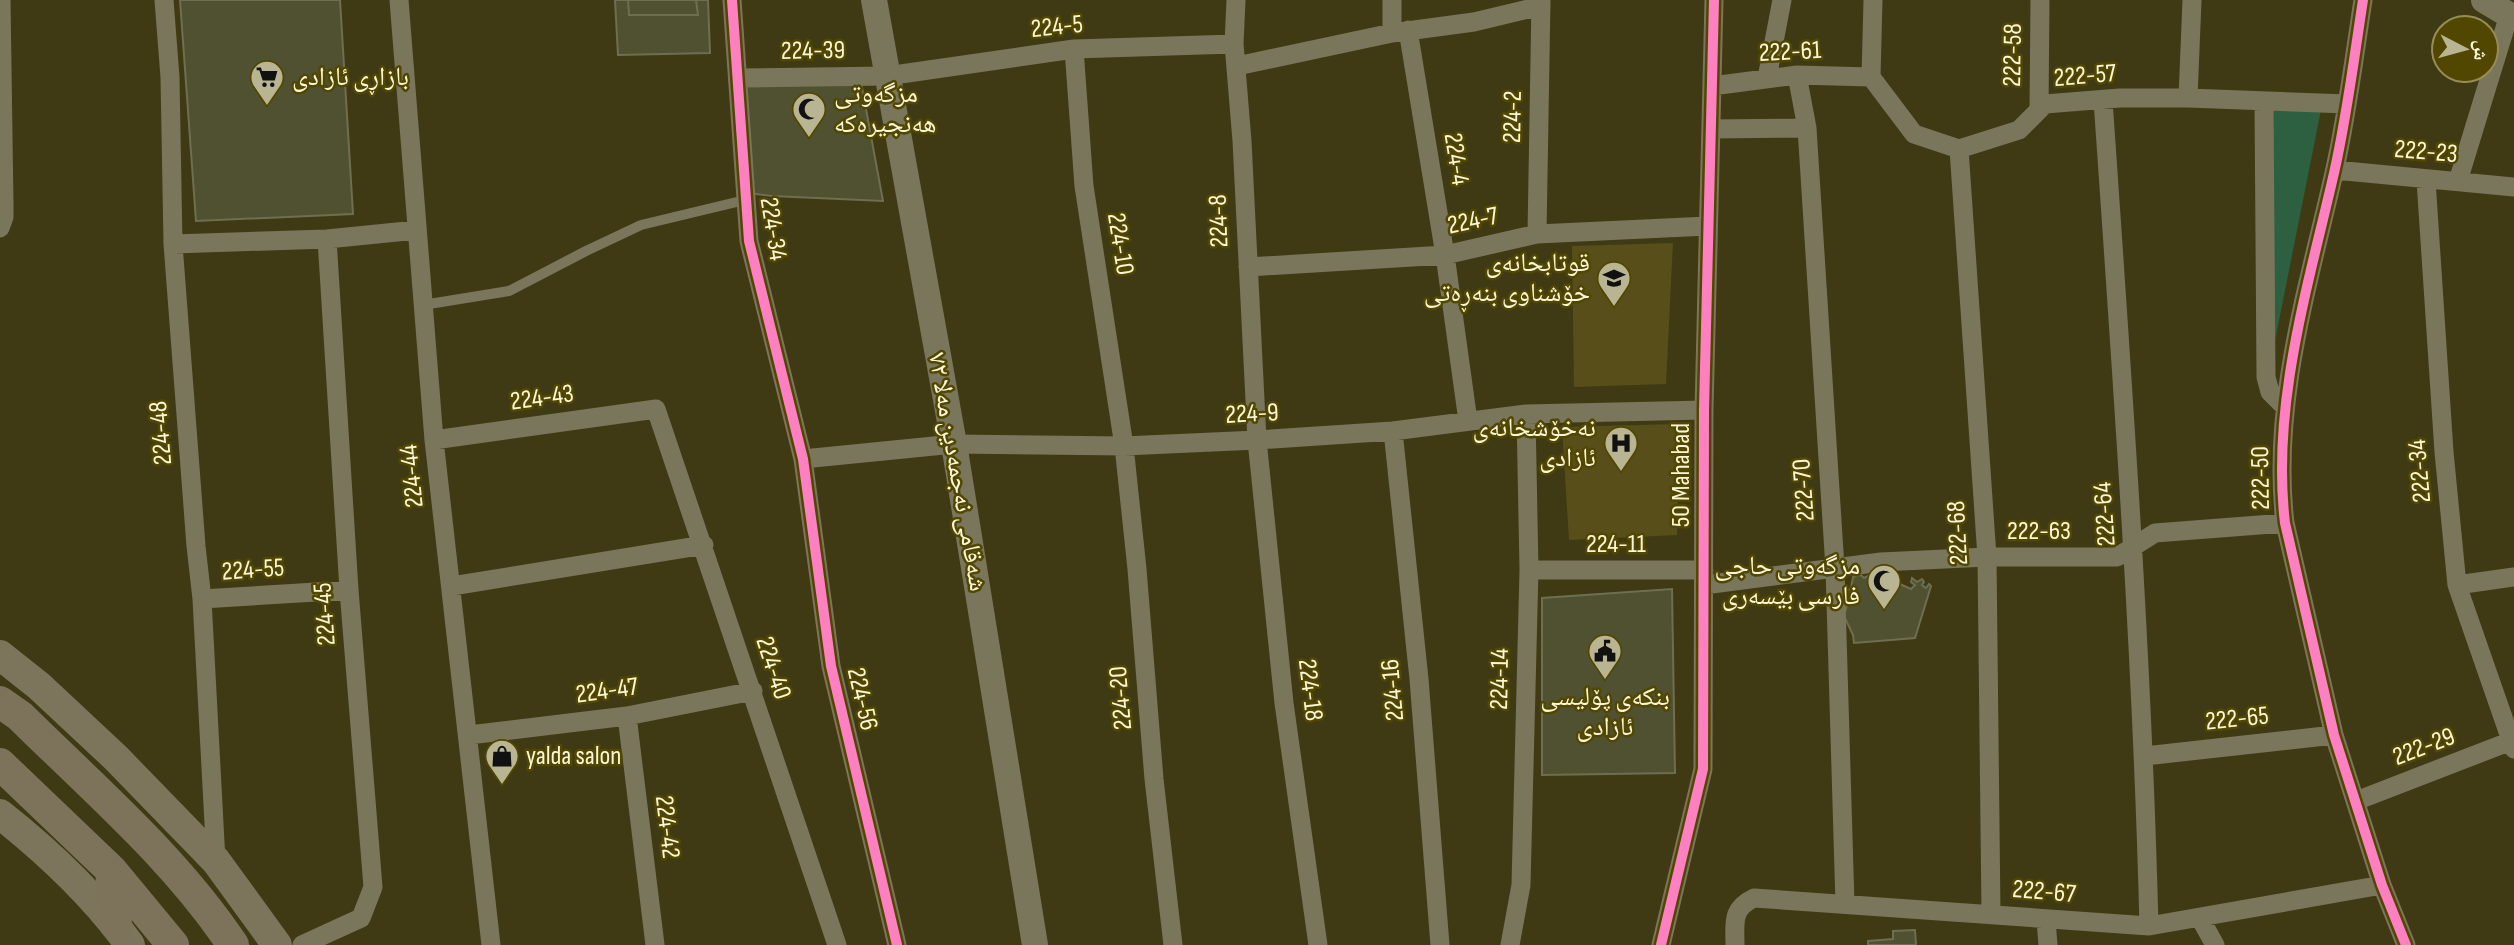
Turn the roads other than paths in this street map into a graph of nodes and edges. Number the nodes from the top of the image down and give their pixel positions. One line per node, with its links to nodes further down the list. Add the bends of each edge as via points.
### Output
1 (1, 0): 40 (street)
2 (164, 0): 45 (street, 224-48)
3 (399, 0): 42 (street, 224-44)
4 (732, 0): 24 (street, 224-34)
5 (874, 0): 22 (main road, شەقامی نەجمەدین مەلا ٧٢)
6 (1236, 0): 18 (street, 224-8)
7 (1392, 0): 17 (street, 224-4)
8 (1714, 0): 26 (street, 50 Mahabad)
9 (1782, 0): 25 (street)
10 (1873, 0): 23 (street)
11 (2040, 0): 31 (street, 222-58)
12 (2192, 0): 27 (street)
13 (2363, 0): 30 (street, 222-50)
14 (2484, 0): 16 (main road)
15 (1541, 3): 17 (street, via 1474,22); 43 (street, 224-2)
16 (2512, 17): 37 (street)
17 (1400, 31): 20 (street); 46 (street, 224-4)
18 (1234, 44): 19 (street, 224-5); 20 (street, 224-8)
19 (1074, 50): 22 (street, 224-5); 58 (street, 224-10, via 1084,186)
20 (1237, 66): 47 (street, 224-8)
21 (1797, 75): 23 (street, 222-61); 25 (street, 222-61); 32 (street, 222-70)
22 (887, 76): 24 (street, 224-39); 57 (main road, شەقامی نەجمەدین مەلا ٧٢)
23 (1871, 77): 34 (street, via 1914,134)
24 (739, 78): 39 (street, 224-34)
25 (1767, 78): 26 (street, 222-61)
26 (1712, 86): 33 (street, 50 Mahabad)
27 (2188, 98): 28 (street, 222-57); 29 (street, 222-57)
28 (2103, 100): 31 (street, 222-57, via 2045,104); 62 (street, 222-64)
29 (2264, 101): 30 (street, 222-57); 49 (street, via 2266,377 2270,392)
30 (2347, 104): 35 (street, 222-50)
31 (2039, 110): 34 (street, 222-57, via 2019,130)
32 (1807, 128): 33 (street); 64 (street, 222-70)
33 (1711, 129): 41 (street, 50 Mahabad)
34 (1959, 149): 63 (street, 222-68)
35 (2334, 170): 36 (street, 222-23); 49 (street, 222-50)
36 (2426, 180): 37 (street, 222-23); 68 (street, 222-34)
37 (2458, 181): 38 (street, 222-23)
38 (2514, 187)
39 (745, 200): 48 (lane, via 641,225 509,291); 59 (street, 224-34, via 749,241)
40 (2, 223)
41 (1708, 226): 43 (street, 224-7); 51 (street, 50 Mahabad)
42 (417, 230): 44 (street); 48 (street, 224-44)
43 (1538, 234): 46 (street, 224-7)
44 (327, 239): 45 (street); 70 (street, 224-45)
45 (173, 244): 71 (street, 224-48)
46 (1446, 255): 47 (street, 224-7); 53 (street, 224-4)
47 (1248, 267): 56 (street, 224-8)
48 (423, 305): 55 (street, 224-44)
49 (2285, 407): 60 (street, 222-50)
50 (656, 409): 55 (street, 224-43); 61 (street, 224-40)
51 (1704, 410): 52 (street, 224-9); 66 (street, 50 Mahabad)
52 (1526, 414): 53 (street, 224-9); 65 (street, 224-14)
53 (1468, 421): 54 (street, 224-9)
54 (1393, 430): 56 (street, 224-9); 103 (street, 224-16)
55 (434, 440): 69 (street, 224-44)
56 (1257, 440): 58 (street, 224-9); 102 (street, 224-18, via 1284,703)
57 (954, 444): 58 (street, 224-9); 59 (street, 224-9); 100 (main road, شەقامی نەجمەدین مەلا ٧٢)
58 (1124, 446): 101 (street, 224-20)
59 (803, 459): 99 (street, 224-56, via 831,666)
60 (2284, 523): 62 (street, 222-63, via 2155,533); 76 (street, 222-50)
61 (704, 545): 69 (street); 73 (street, 224-40)
62 (2133, 546): 63 (street, 222-63, via 2117,557); 79 (street, 222-64)
63 (1987, 557): 64 (street, 222-63); 87 (street, 222-68)
64 (1835, 568): 66 (street, 222-63); 86 (street, 222-70)
65 (1529, 570): 66 (street, 224-11); 104 (street, 224-14, via 1521,885)
66 (1704, 577): 105 (street, 50 Mahabad, via 1703,769)
67 (2514, 577): 68 (street)
68 (2458, 585): 78 (street, 222-34)
69 (452, 586): 77 (street, 224-44)
70 (349, 590): 71 (street, 224-55); 95 (street, 224-45, via 373,887 361,918)
71 (202, 599): 83 (street, 224-48)
72 (0, 655): 83 (main road, via 116,758)
73 (753, 691): 75 (street, 224-47); 98 (street, 224-40)
74 (0, 702): 93 (highway, via 20,716 162,855)
75 (627, 716): 77 (street, 224-47); 97 (street, 224-42)
76 (2334, 735): 79 (street, 222-65); 81 (street, 222-50)
77 (468, 736): 96 (street, 224-44)
78 (2513, 745): 81 (street, 222-29)
79 (2145, 756): 90 (street, 222-64)
80 (0, 764): 84 (highway)
81 (2357, 801): 85 (street, 222-50)
82 (0, 814): 91 (main road, via 42,848)
83 (216, 861): 94 (main road)
84 (111, 870): 91 (highway); 92 (highway)
85 (2382, 885): 88 (street, 222-67); 110 (street, 222-50)
86 (1845, 904): 87 (street, 222-67); 106 (street, 222-67, via 1754,898 1742,904 1735,917)
87 (1991, 914): 89 (street, 222-67)
88 (2200, 918): 90 (street, 222-67); 108 (street); 109 (street)
89 (2046, 920): 90 (street, 222-67); 107 (street)
90 (2149, 926)
91 (123, 935)
92 (173, 945)
93 (233, 945)
94 (277, 945)
95 (302, 945)
96 (491, 945)
97 (655, 945)
98 (837, 945)
99 (897, 945)
100 (1035, 945)
101 (1173, 945)
102 (1318, 945)
103 (1440, 945)
104 (1510, 945)
105 (1661, 945)
106 (1735, 945)
107 (2048, 945)
108 (2201, 945)
109 (2215, 945)
110 (2406, 945)

